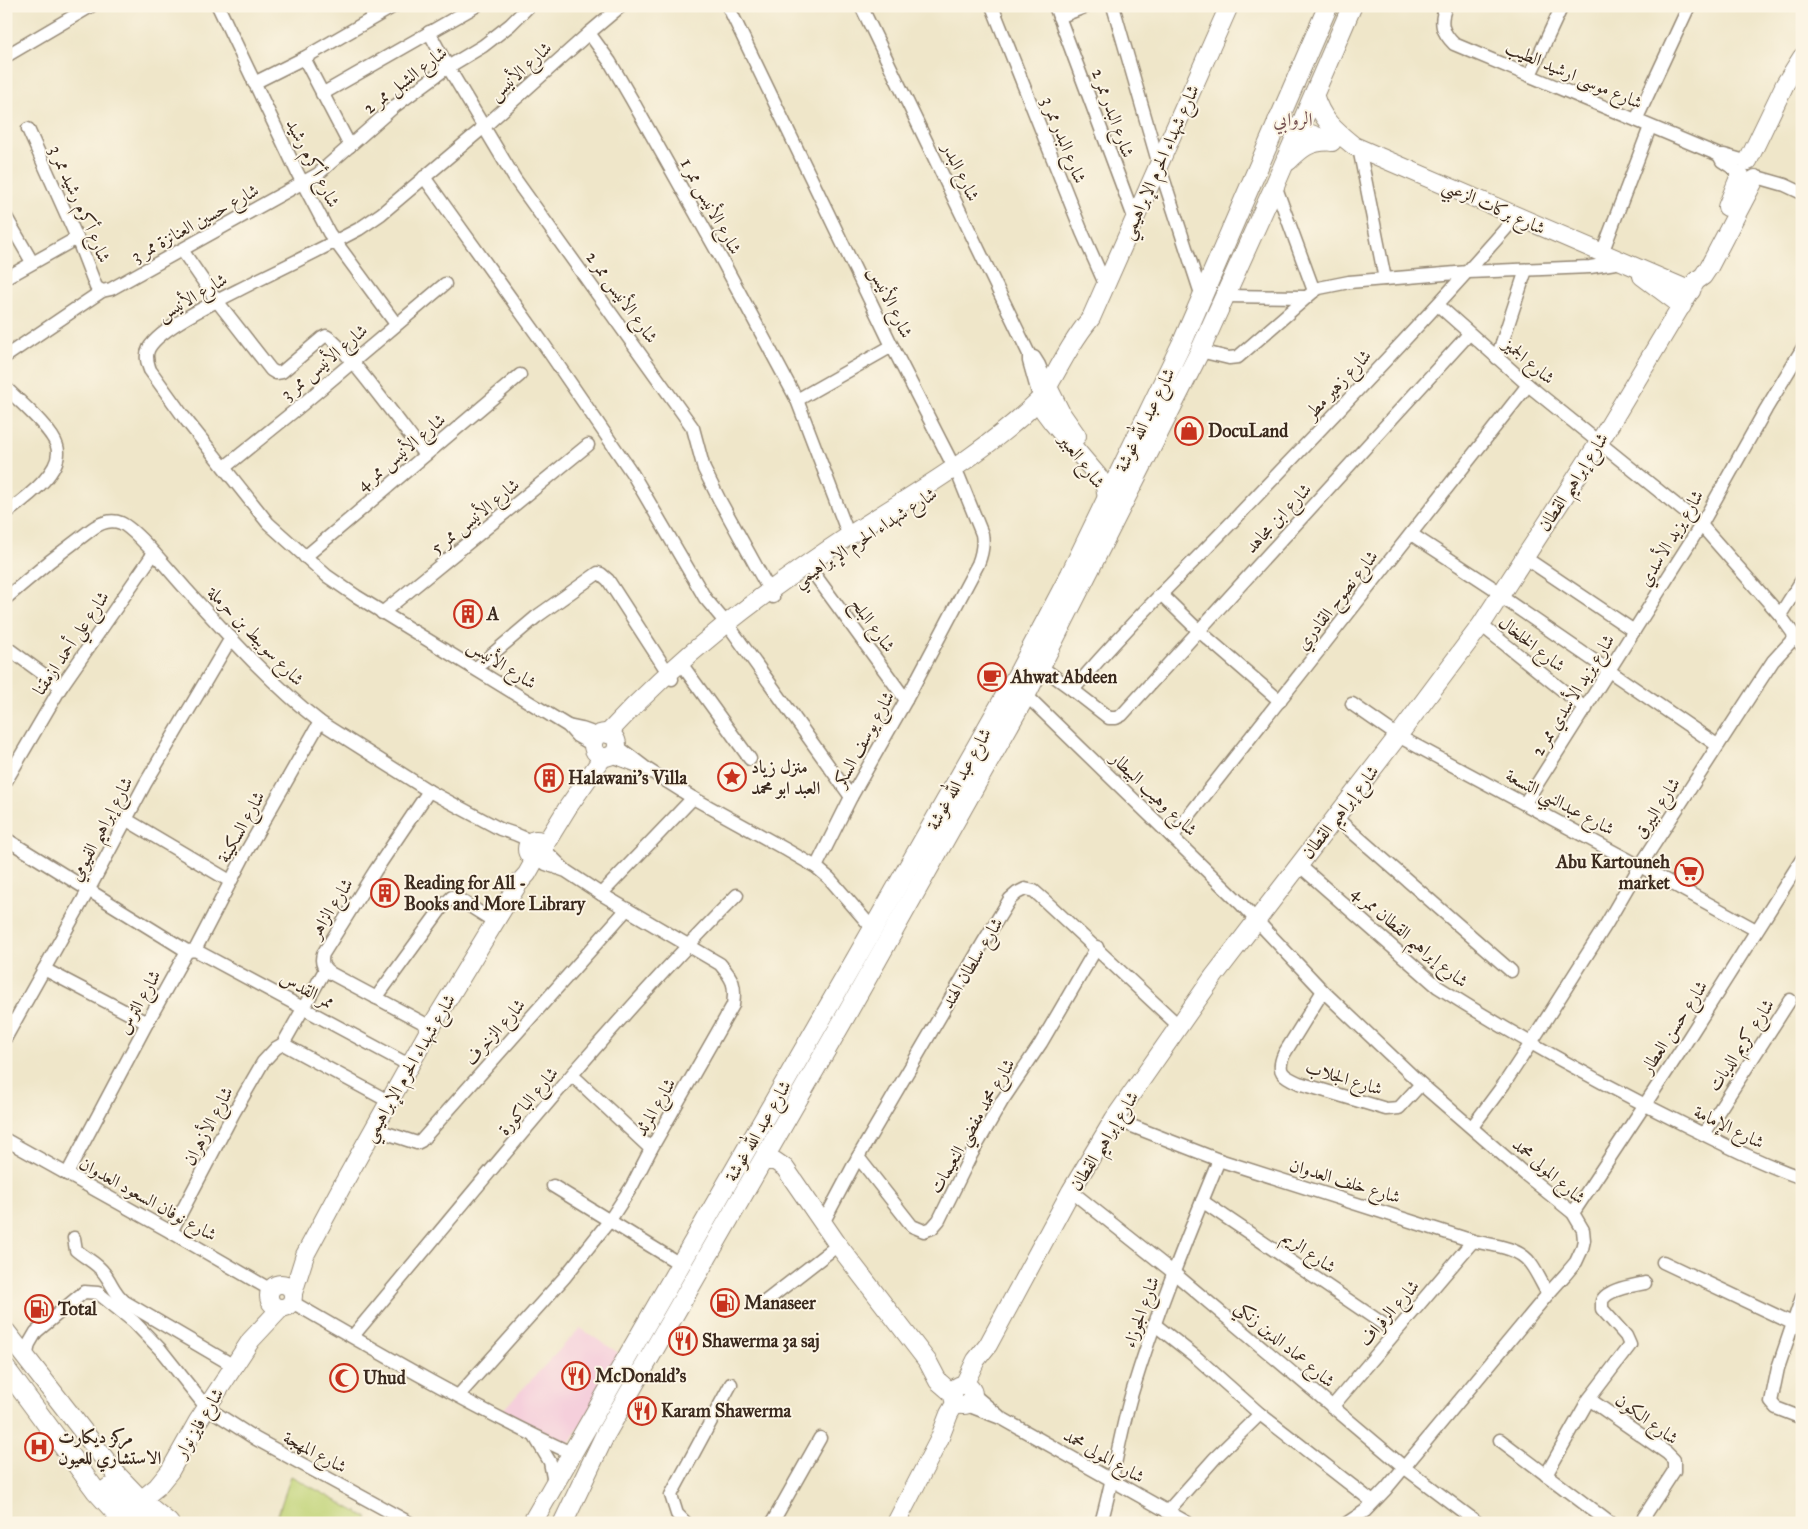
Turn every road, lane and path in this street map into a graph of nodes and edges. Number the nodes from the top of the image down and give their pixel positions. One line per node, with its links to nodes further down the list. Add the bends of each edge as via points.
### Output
1 (91, 6): 21 (street)
2 (218, 6): 26 (street, شارع أكرم رشيد)
3 (394, 6): 22 (street)
4 (476, 6): 19 (street)
5 (528, 6): 24 (street, شارع الشبل ممر 2, via 483,46)
6 (621, 6): 20 (street, شارع الأنيس)
7 (728, 6): 70 (street, شارع الأنيس)
8 (861, 6): 79 (street, شارع البدر, via 987,264)
9 (992, 6): 59 (street, شارع البدر ممر 3)
10 (1087, 6): 18 (street, شارع البدر ممر 2)
11 (1113, 6): 38 (street, شارع البدر ممر 2)
12 (1229, 6): 38 (street, شارع شهداء الحرم الإبراهيمي)
13 (1328, 6): 30 (main road, شارع عبد الله غوشة)
14 (1352, 6): 28 (main road, شارع عبد الله غوشة)
15 (1446, 6): 25 (street, شارع موسى ارشيد الطيب, via 1442,28 1454,44)
16 (1562, 6): 25 (street)
17 (1689, 6): 29 (street)
18 (1057, 12): 47 (street, شارع البدر ممر 2)
19 (429, 32): 24 (street, شارع الأنيس ممر 2); 27 (street)
20 (589, 33): 31 (street, شارع الأنيس); 80 (street, شارع الأنيس ممر 1, via 610,62)
21 (6, 56)
22 (304, 58): 26 (street); 27 (street)
23 (1800, 61): 40 (street, شارع إبراهيم القطان, via 1785,84)
24 (448, 67): 31 (street, شارع الأنيس ممر 2); 36 (street, شارع الشبل ممر 2, via 395,106)
25 (1530, 75): 29 (street, شارع موسى ارشيد الطيب)
26 (254, 83): 42 (street, شارع أكرم رشيد)
27 (322, 94): 36 (street)
28 (1314, 94): 34 (main road, شارع عبد الله غوشة); 37 (street, شارع بركات الزعبي, via 1322,116)
29 (1636, 120): 32 (street, شارع موسى ارشيد الطيب)
30 (1277, 121): 34 (street, شارع بركات الزعبي); 64 (main road, شارع عبد الله غوشة)
31 (484, 127): 41 (street, شارع الأنيس); 97 (street, شارع الأنيس ممر 2, via 516,179 693,428 708,476)
32 (1650, 127): 40 (street, شارع موسى ارشيد الطيب, via 1719,156 1724,155); 51 (street)
33 (28, 129): 48 (street, شارع أكرم رشيد ممر 3)
34 (1299, 130): 35 (street, شارع بركات الزعبي); 39 (main road, شارع عبد الله غوشة)
35 (1328, 141): 37 (street, شارع بركات الزعبي); 39 (main road, via 1306,144)
36 (350, 146): 42 (street, شارع الشبل ممر 2)
37 (1356, 147): 46 (street, شارع بركات الزعبي); 57 (street)
38 (1159, 165): 47 (street, شارع شهداء الحرم الإبراهيمي); 64 (street, شارع البدر ممر 2)
39 (1283, 165): 43 (main road, شارع عبد الله غوشة)
40 (1750, 170): 44 (street, شارع موسى ارشيد الطيب); 60 (street, شارع إبراهيم القطان, via 1708,268)
41 (424, 177): 49 (street, شارع الأنيس, via 381,214); 104 (street, via 632,473 705,598)
42 (303, 184): 49 (street, شارع أكرم رشيد); 50 (street, شارع حسين العنانزة ممر 3)
43 (1275, 185): 62 (street); 63 (main road, شارع عبد الله غوشة)
44 (1802, 193)
45 (6, 217): 52 (street)
46 (1516, 217): 51 (street, شارع بركات الزعبي); 55 (street, شارع زهير مطر)
47 (1135, 220): 59 (street, شارع شهداء الحرم الإبراهيمي)
48 (77, 238): 52 (street); 61 (street, شارع أكرم رشيد ممر 3, via 96,287)
49 (335, 242): 65 (street, شارع الأنيس); 68 (street, شارع أكرم رشيد)
50 (182, 250): 61 (street, شارع حسين العنانزة ممر 3); 65 (street)
51 (1602, 253): 53 (street, شارع بركات الزعبي)
52 (32, 262): 56 (street)
53 (1628, 265): 54 (street); 60 (street, شارع بركات الزعبي); 67 (street, شارع بركات الزعبي)
54 (1526, 270): 55 (street); 74 (street)
55 (1468, 272): 57 (street); 66 (street, شارع زهير مطر)
56 (6, 278)
57 (1385, 279): 62 (street, via 1349,282 1319,288)
58 (445, 284): 68 (street, شارع الأنيس ممر 3)
59 (1106, 286): 79 (street, شارع شهداء الحرم الإبراهيمي, via 1090,318 1089,329)
60 (1694, 286): 67 (street, شارع إبراهيم القطان)
61 (102, 291): 73 (street, شارع حسين العنانزة ممر 3)
62 (1309, 294): 63 (street); 72 (street, via 1238,357 1229,358)
63 (1225, 296): 72 (main road, شارع عبد الله غوشة)
64 (1202, 297): 84 (main road, شارع عبد الله غوشة)
65 (217, 301): 75 (street, via 267,366 276,373 286,370 326,336); 85 (street, شارع الأنيس, via 156,339 146,354 150,370 158,382)
66 (1438, 305): 69 (street, شارع الجميز); 98 (street, شارع زهير مطر)
67 (1682, 306): 81 (street, شارع إبراهيم القطان)
68 (396, 324): 75 (street, شارع الأنيس ممر 3)
69 (1469, 334): 74 (street, شارع الجميز); 105 (street, شارع ابن مجاهد)
70 (892, 346): 80 (street); 86 (street, شارع الأنيس)
71 (1802, 349): 89 (street, شارع يزيد الأسدي)
72 (1200, 350): 110 (main road, شارع عبد الله غوشة)
73 (6, 356)
74 (1497, 358): 77 (street, شارع الجميز)
75 (352, 362): 83 (street); 85 (street, شارع الأنيس ممر 3)
76 (520, 375): 83 (street, شارع الأنيس ممر 4)
77 (1528, 385): 81 (street, شارع الجميز); 90 (street, شارع نصوح القادري)
78 (6, 388): 88 (street, via 49,432 58,447 54,466 41,484)
79 (1046, 399): 84 (street, شارع العبير, via 1100,463 1112,472); 86 (street, شارع شهداء الحرم الإبراهيمي); 87 (street, شارع العبير, via 1105,487)
80 (797, 400): 91 (street, شارع الأنيس ممر 1)
81 (1600, 441): 89 (street, شارع الجميز); 94 (street, شارع إبراهيم القطان)
82 (588, 445): 101 (street, شارع الأنيس ممر 5)
83 (425, 456): 93 (street, شارع الأنيس ممر 4)
84 (1123, 466): 87 (main road, شارع عبد الله غوشة)
85 (225, 467): 93 (street, شارع الأنيس, via 268,523)
86 (957, 472): 91 (street, شارع شهداء الحرم الإبراهيمي); 95 (street, شارع شهداء الحرم الإبراهيمي); 117 (street, شارع يوسف السكر, via 982,534 982,554)
87 (1107, 498): 148 (main road, شارع عبد الله غوشة, via 1020,670)
88 (6, 513)
89 (1701, 525): 102 (street, شارع الجميز); 106 (street, شارع يزيد الأسدي)
90 (1411, 534): 99 (street); 118 (street, شارع نصوح القادري)
91 (849, 536): 97 (street, شارع شهداء الحرم الإبراهيمي)
92 (154, 553): 100 (street, شارع سويبط بن حرملة, via 121,523 100,524); 107 (street, شارع سويبط بن حرملة); 114 (street, شارع علي أحمد ازمقنا)
93 (305, 557): 101 (street, شارع الأنيس)
94 (1524, 557): 99 (street, شارع إبراهيم القطان); 106 (street)
95 (812, 571): 97 (street, شارع شهداء الحرم الإبراهيمي); 117 (street, شارع البلح)
96 (1802, 580): 102 (street)
97 (771, 594): 104 (street, شارع شهداء الحرم الإبراهيمي)
98 (1161, 594): 105 (street); 115 (street, شارع زهير مطر)
99 (1501, 594): 103 (street, شارع إبراهيم القطان); 113 (street)
100 (6, 598)
101 (382, 613): 111 (street, شارع الأنيس)
102 (1780, 615): 108 (street, شارع الجميز)
103 (1481, 625): 120 (street, شارع الخلخال); 122 (street, شارع إبراهيم القطان)
104 (728, 626): 112 (street, شارع شهداء الحرم الإبراهيمي); 129 (street)
105 (1198, 630): 115 (street, شارع ابن مجاهد, via 1116,718 1109,718); 118 (street)
106 (1634, 631): 113 (street, شارع يزيد الأسدي ممر 2)
107 (231, 638): 121 (street, شارع سويبط بن حرملة); 133 (street, شارع إبراهيم الفيومي)
108 (1799, 641): 124 (street, شارع البيرق, via 1773,661)
109 (6, 647): 114 (street)
110 (1040, 666): 115 (street); 116 (main road, شارع عبد الله غوشة)
111 (476, 668): 112 (street, via 536,617 601,574); 123 (street, شارع الأنيس, via 568,726 582,728)
112 (676, 671): 123 (street, شارع شهداء الحرم الإبراهيمي); 125 (street)
113 (1610, 671): 120 (street, شارع يزيد الأسدي ممر 2); 124 (street)
114 (61, 687): 126 (street, شارع علي أحمد ازمقنا)
115 (1073, 690)
116 (1026, 695): 134 (street, شارع وهيب البيطار); 179 (main road, شارع عبد الله غوشة)
117 (906, 700): 129 (street, شارع يوسف السكر)
118 (1280, 701): 134 (street, شارع نصوح القادري)
119 (1352, 704): 122 (street, شارع عبدالنبي التسعة)
120 (1586, 708): 131 (street, شارع يزيد الأسدي ممر 2)
121 (320, 722): 128 (street, شارع سويبط بن حرملة); 141 (street, شارع السكينة)
122 (1398, 736): 131 (street, شارع عبدالنبي التسعة); 132 (street, شارع إبراهيم القطان)
123 (605, 745): 130 (street); 136 (street, شارع شهداء الحرم الإبراهيمي, via 568,807)
124 (1718, 745): 139 (street, شارع البيرق)
125 (750, 759)
126 (12, 760): 127 (street, شارع علي أحمد ازمقنا)
127 (6, 781)
128 (429, 791): 136 (street, شارع سويبط بن حرملة, via 515,834); 154 (street, شارع الزاهر, via 323,954)
129 (851, 797): 140 (street, شارع يوسف السكر)
130 (693, 798): 140 (street); 143 (street)
131 (1525, 803): 139 (street, شارع عبدالنبي التسعة)
132 (1335, 817): 138 (street, شارع إبراهيم القطان); 155 (street)
133 (127, 820): 141 (street); 142 (street, شارع إبراهيم الفيومي)
134 (1172, 837): 146 (street, شارع وهيب البيطار)
135 (6, 839): 142 (street)
136 (536, 849): 143 (street, شارع المرثد, via 546,864 566,871); 147 (street, شارع شهداء الحرم الإبراهيمي, via 527,874)
137 (1802, 860): 149 (street, شارع حسن العطار)
138 (1299, 865): 146 (street, شارع إبراهيم القطان); 164 (street, شارع إبراهيم القطان ممر 4, via 1438,987)
139 (1640, 866): 149 (street, شارع عبدالنبي التسعة); 164 (street, شارع البيرق)
140 (816, 867): 148 (street)
141 (230, 881): 152 (street, شارع السكينة)
142 (88, 891): 152 (street); 153 (street, شارع إبراهيم الفيومي)
143 (601, 894): 145 (street, شارع المرثد)
144 (737, 895): 150 (street, شارع الباكورة)
145 (627, 909): 150 (street, شارع المرثد); 173 (street, شارع الزخرف, via 421,1141)
146 (1256, 920): 156 (street, شارع المولى محمد); 161 (street, شارع إبراهيم القطان)
147 (495, 922): 157 (street, via 452,897); 162 (street, شارع شهداء الحرم الإبراهيمي)
148 (873, 930): 193 (main road, شارع عبد الله غوشة)
149 (1756, 930): 170 (street, شارع حسن العطار)
150 (688, 944): 167 (street, شارع الباكورة); 176 (street, شارع المرثد, via 720,964 728,974 735,991 733,1005)
151 (1097, 948): 161 (street, شارع سلطان الهند); 177 (street, شارع سلطان الهند, via 1034,891 1025,889 1010,899); 177 (street, شارع محمد مفضي النعيمات, via 1041,1043 1002,1101 932,1228 924,1231 912,1226)
152 (191, 950): 159 (street, ممر القدس); 160 (street, شارع الترس)
153 (44, 969): 160 (street); 163 (street, شارع إبراهيم الفيومي)
154 (325, 970): 157 (street); 159 (street, شارع الأزهران)
155 (1511, 971)
156 (1323, 991): 168 (street, شارع المولى محمد); 168 (street, شارع الجلاب, via 1280,1062 1281,1071 1287,1078 1386,1109 1399,1108)
157 (376, 998): 162 (street)
158 (1790, 1000): 174 (street, شارع كريم الديات)
159 (304, 1008): 165 (street, شارع الأزهران); 166 (street, ممر القدس)
160 (147, 1023): 180 (street, شارع الترس)
161 (1179, 1026): 171 (street, شارع إبراهيم القطان)
162 (431, 1027): 166 (street, شارع شهداء الحرم الإبراهيمي)
163 (6, 1037)
164 (1531, 1043): 170 (street, شارع إبراهيم القطان ممر 4); 172 (street, شارع البيرق)
165 (283, 1044): 169 (street); 188 (street, شارع الأزهران, via 263,1062)
166 (408, 1066): 169 (street, شارع شهداء الحرم الإبراهيمي)
167 (572, 1075): 176 (street); 205 (street, شارع الباكورة)
168 (1421, 1084): 172 (street, شارع المولى محمد)
169 (390, 1102): 173 (street, شارع شهداء الحرم الإبراهيمي)
170 (1644, 1104): 174 (street, شارع الإمامة); 185 (street, شارع حسن العطار)
171 (1114, 1119): 178 (street, شارع خلف العدوان); 183 (street, شارع إبراهيم القطان)
172 (1472, 1127): 185 (street, شارع المولى محمد)
173 (374, 1129): 197 (street, شارع شهداء الحرم الإبراهيمي)
174 (1704, 1134): 181 (street, شارع الإمامة, via 1750,1158)
175 (6, 1140): 180 (street, شارع نوفان السعود العدوان)
176 (651, 1149): 186 (street, شارع المرثد)
177 (858, 1157): 187 (street, شارع سلطان الهند)
178 (1219, 1160): 184 (street, شارع الجوزاء); 190 (street, شارع خلف العدوان)
179 (762, 1161): 187 (street, via 775,1161 785,1168); 218 (main road, شارع عبد الله غوشة)
180 (67, 1174): 188 (street, شارع نوفان السعود العدوان)
181 (1801, 1177)
182 (553, 1186): 186 (street)
183 (1071, 1191): 194 (street, شارع عماد الدين زنكي); 212 (street, شارع إبراهيم القطان, via 988,1345 983,1365)
184 (1202, 1202): 194 (street, شارع الجوزاء); 204 (street, شارع الريم)
185 (1573, 1212): 196 (street, شارع المولى محمد, via 1583,1230 1582,1249 1571,1269)
186 (610, 1220): 193 (street); 211 (street, شارع المرثد, via 564,1278)
187 (823, 1223): 191 (street)
188 (171, 1232): 197 (street, شارع نوفان السعود العدوان)
189 (74, 1238): 202 (street, via 76,1250 100,1268 119,1297)
190 (1473, 1241): 196 (street, شارع خلف العدوان, via 1522,1255 1530,1262); 204 (street, شارع الرفراف)
191 (838, 1245): 199 (street); 212 (street, via 928,1362)
192 (1663, 1262): 200 (street)
193 (680, 1264): 222 (main road, شارع عبد الله غوشة)
194 (1174, 1273): 201 (street, شارع الجوزاء); 215 (street, شارع عماد الدين زنكي)
195 (1644, 1283): 213 (street, شارع الكون, via 1615,1290 1602,1301 1602,1309 1630,1345)
196 (1548, 1294): 223 (street, شارع المولى محمد)
197 (281, 1296): 205 (street, شارع نوفان السعود العدوان); 208 (street, شارع فايز نوار)
198 (1802, 1297): 200 (street)
199 (766, 1301)
200 (1792, 1323): 217 (street, via 1771,1402 1776,1408)
201 (1154, 1324): 216 (street); 225 (street, شارع الجوزاء, via 1130,1400)
202 (174, 1331): 206 (street); 208 (street)
203 (6, 1332): 207 (main road)
204 (1396, 1332): 215 (street, شارع الرفراف)
205 (353, 1336): 211 (street, شارع نوفان السعود العدوان)
206 (160, 1349): 207 (street, شارع المهجة, via 118,1308 98,1293 89,1291 80,1294 36,1332); 214 (street, شارع المهجة)
207 (26, 1358): 228 (main road, via 117,1475)
208 (234, 1366): 214 (street, شارع فايز نوار)
209 (6, 1369): 228 (main road, via 51,1430)
210 (730, 1384): 237 (street, via 671,1495 677,1514)
211 (459, 1395): 219 (street, شارع نوفان السعود العدوان)
212 (963, 1395): 225 (street, شارع المولى محمد); 239 (street, شارع إبراهيم القطان, via 949,1414)
213 (1589, 1399): 224 (street, شارع الكون); 244 (street, شارع الكون, via 1674,1460 1674,1471)
214 (206, 1407): 228 (street, شارع فايز نوار, via 170,1471); 234 (street, شارع المهجة, via 256,1439)
215 (1332, 1407): 223 (street, شارع عماد الدين زنكي)
216 (1260, 1414): 227 (street); 229 (street)
217 (1802, 1418)
218 (604, 1435): 230 (main road, شارع عبد الله غوشة); 236 (main road)
219 (535, 1437): 222 (street, شارع نوفان السعود العدوان); 226 (street, via 550,1462)
220 (820, 1438): 238 (street)
221 (1500, 1440): 224 (street)
222 (572, 1454): 226 (main road, شارع عبد الله غوشة)
223 (1404, 1468): 227 (street, شارع المولى محمد); 231 (street, شارع عماد الدين زنكي)
224 (1546, 1476): 243 (street)
225 (1113, 1481): 229 (street, شارع المولى محمد); 240 (street, شارع الجوزاء)
226 (554, 1483): 235 (main road, شارع عبد الله غوشة)
227 (1373, 1502): 242 (street, شارع المولى محمد)
228 (132, 1511): 232 (main road); 233 (main road)
229 (1167, 1512): 241 (street, شارع المولى محمد)
230 (569, 1518)
231 (1473, 1521)
232 (145, 1523)
233 (169, 1523)
234 (410, 1523)
235 (532, 1523)
236 (552, 1523)
237 (686, 1523)
238 (772, 1523)
239 (896, 1523)
240 (1102, 1523)
241 (1188, 1523)
242 (1346, 1523)
243 (1610, 1523)
244 (1640, 1523)

